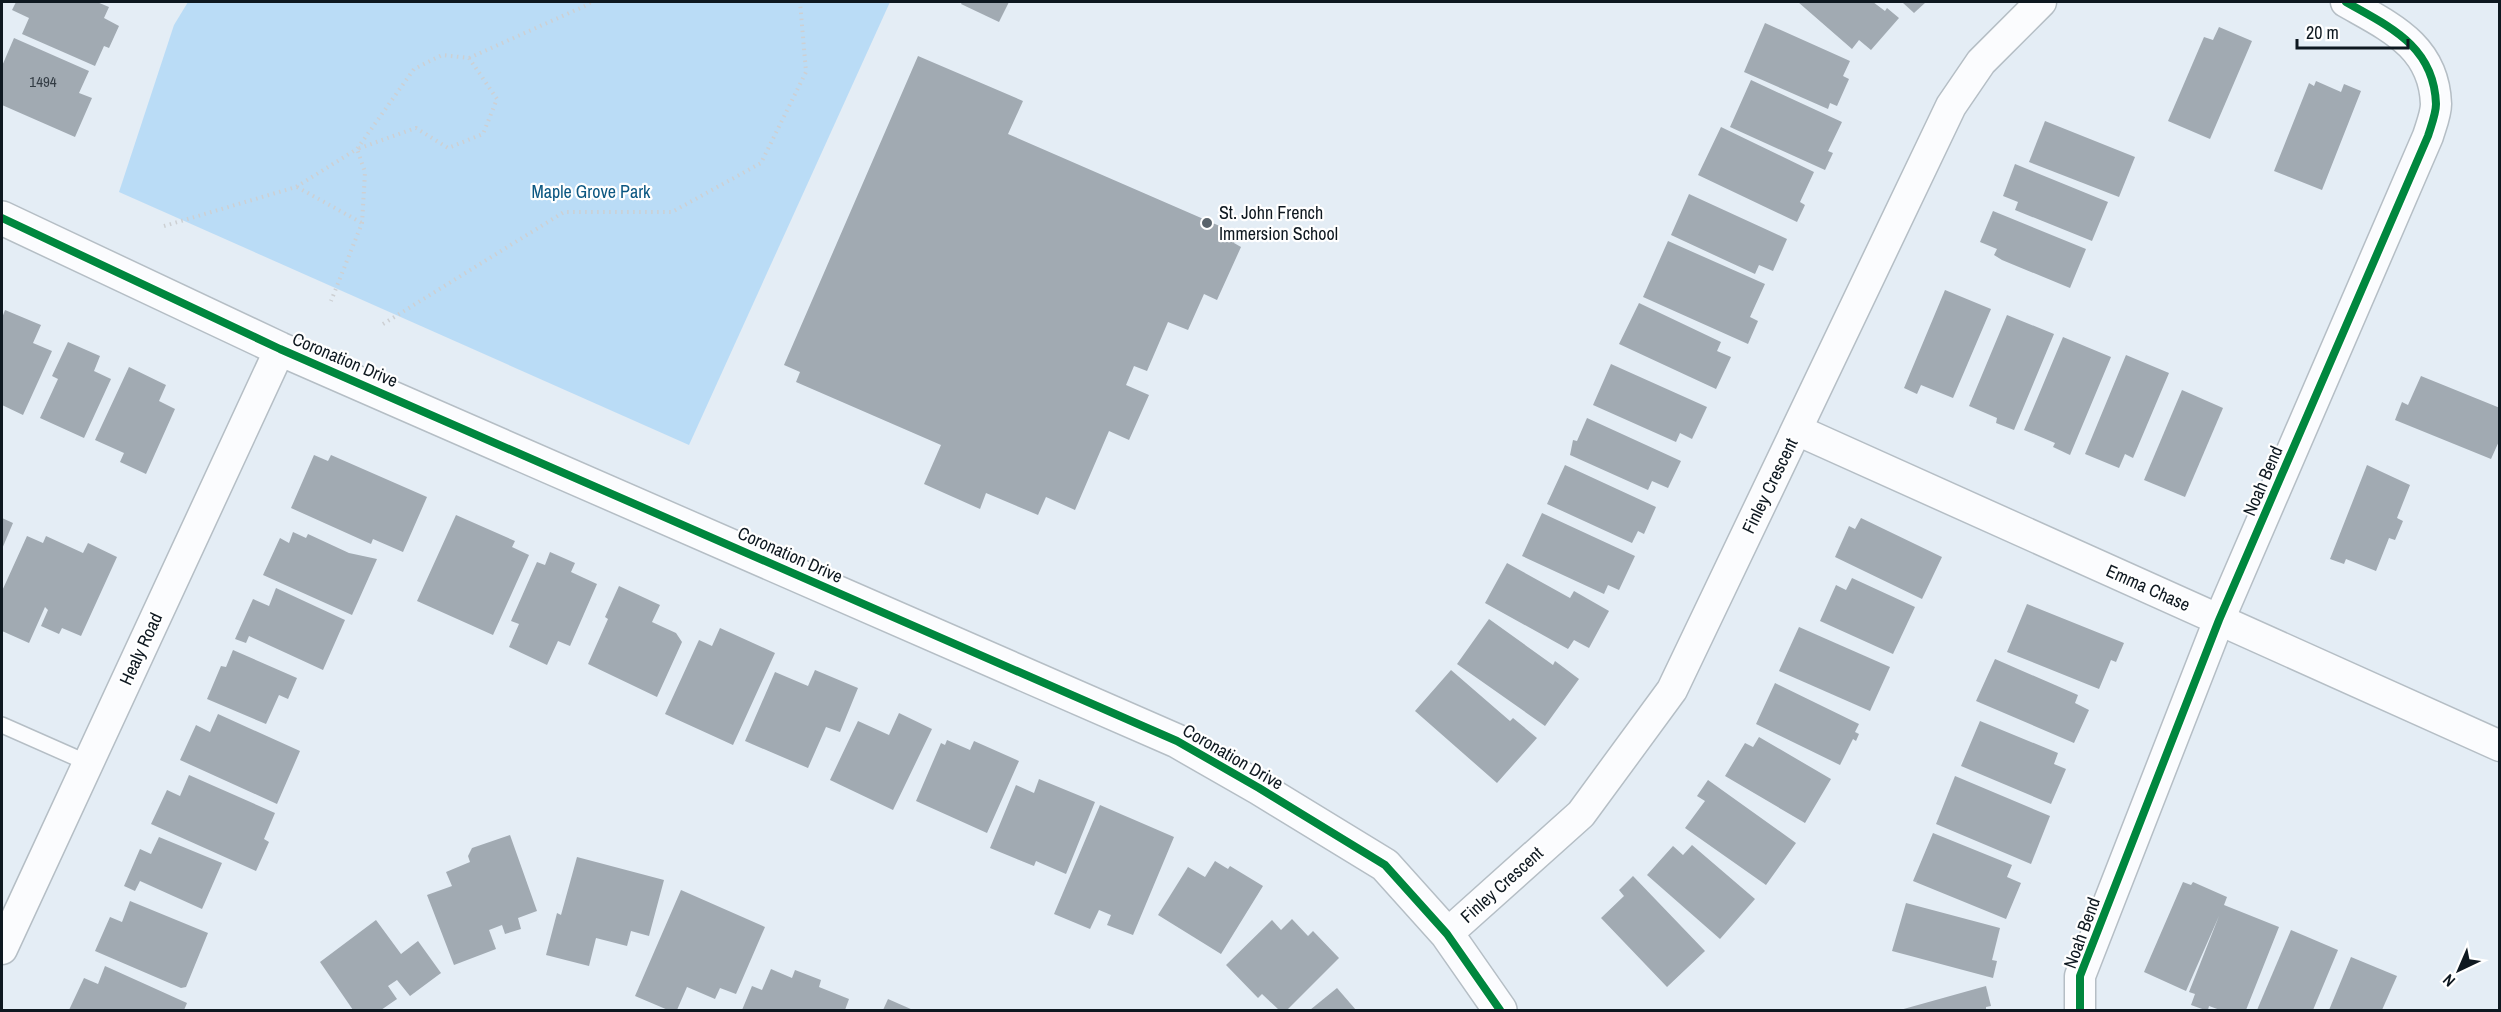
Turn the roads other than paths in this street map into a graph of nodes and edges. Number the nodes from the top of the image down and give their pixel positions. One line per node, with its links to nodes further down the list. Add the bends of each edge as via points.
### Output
1 (2041, 2): 5 (street, Finley Crescent, via 1981,62 1951,105)
2 (2346, 2): 6 (street, Noah Bend, via 2416,47 2432,76 2436,106 2428,136)
3 (2, 218): 4 (street, Coronation Drive)
4 (280, 349): 9 (street, Healy Road); 10 (street, Coronation Drive, via 1177,741 1385,865)
5 (1797, 430): 6 (street, Emma Chase); 10 (street, Finley Crescent, via 1672,690 1581,814)
6 (2219, 620): 8 (street, Emma Chase); 13 (street, Noah Bend, via 2080,976)
7 (2, 725): 9 (lane)
8 (2499, 746)
9 (88, 763): 11 (street, Healy Road)
10 (1447, 934): 12 (street, Coronation Drive)
11 (2, 949)
12 (1500, 1011)
13 (2080, 1011)

